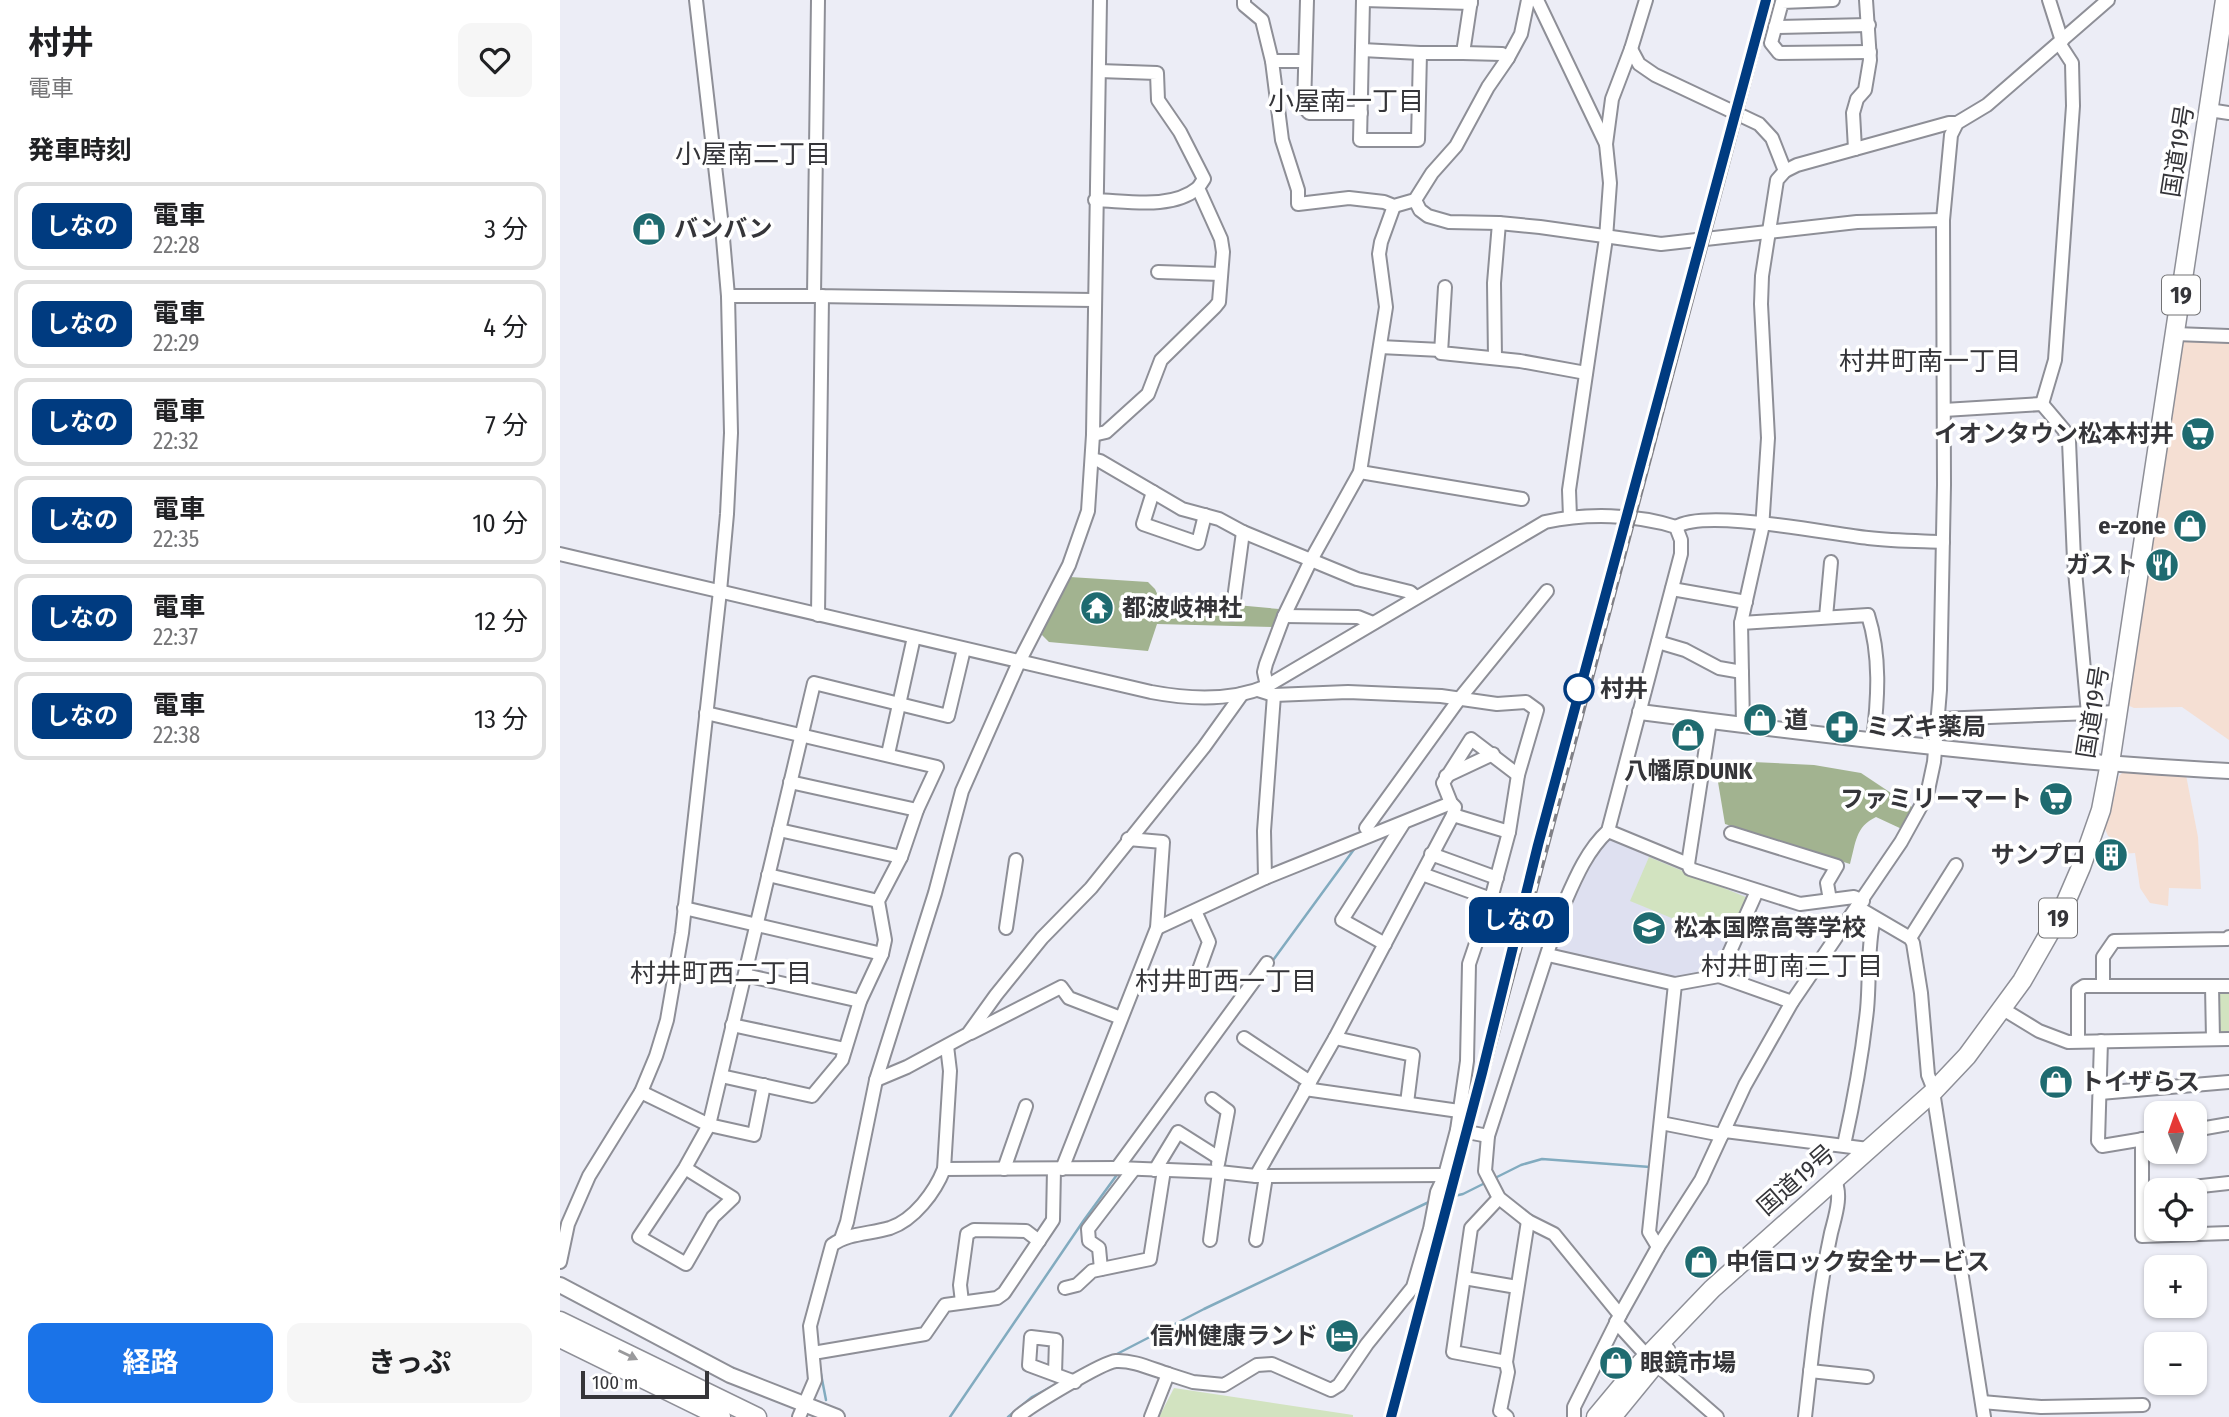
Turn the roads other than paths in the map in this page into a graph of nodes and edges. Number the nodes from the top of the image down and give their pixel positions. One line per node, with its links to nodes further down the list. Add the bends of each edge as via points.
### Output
1 (696, 0): 47 (street)
2 (818, 0): 48 (street)
3 (1100, 0): 28 (street)
4 (1244, 0): 26 (street, via 1262,20)
5 (1307, 0): 27 (street)
6 (1363, 0): 16 (street); 21 (street)
7 (1528, 0): 25 (street, via 1521,34)
8 (1536, 0): 33 (street)
9 (1646, 0): 20 (street)
10 (1833, 0): 15 (street)
11 (1866, 0): 17 (street)
12 (2049, 0): 19 (street)
13 (2108, 0): 19 (street)
14 (2225, 0): 29 (highway, 国道19号 / 19)
15 (1783, 1): 18 (street)
16 (1471, 2): 24 (street)
17 (1869, 25): 18 (street); 22 (street)
18 (1775, 27): 22 (street, via 1771,43 1779,53)
19 (2060, 42): 32 (street, via 1987,105); 56 (street, via 2072,64 2073,106 2055,360)
20 (1632, 49): 33 (street, via 1612,99); 35 (street, via 1639,64 1655,75 1759,124 1772,138)
21 (1362, 50): 23 (street); 30 (street)
22 (1871, 52): 34 (street, via 1865,90 1853,113)
23 (1420, 53): 24 (street); 30 (street, via 1419,140 1360,140)
24 (1463, 53): 25 (street)
25 (1508, 58): 38 (street, via 1456,146)
26 (1272, 61): 27 (street); 39 (street, via 1282,140 1298,204 1349,198)
27 (1305, 61): 30 (street, via 1304,107 1309,113)
28 (1099, 71): 36 (street, via 1157,73 1158,100 1205,179); 37 (street)
29 (2209, 110): 31 (street); 50 (highway, 国道19号 / 19)
30 (1361, 113)
31 (2229, 113)
32 (1957, 123): 34 (street); 40 (street, via 1949,148)
33 (1606, 144): 43 (street, via 1610,183)
34 (1855, 149): 35 (street)
35 (1785, 170): 42 (street, via 1773,193)
36 (1198, 188): 37 (street, via 1162,202); 45 (street, via 1221,240)
37 (1095, 200): 49 (street)
38 (1415, 200): 39 (street); 41 (street, via 1428,216 1449,222)
39 (1394, 206): 52 (street, via 1379,254 1386,307)
40 (1943, 220): 42 (street, via 1857,222); 57 (street)
41 (1499, 223): 43 (street); 54 (street)
42 (1770, 232): 43 (street, via 1661,244); 65 (street, via 1761,304 1768,438)
43 (1606, 238): 55 (street)
44 (1158, 272): 45 (street)
45 (1221, 274): 58 (street, via 1219,302 1161,360 1148,394 1107,432)
46 (1445, 287): 53 (street)
47 (728, 296): 48 (street); 73 (street, via 731,433)
48 (818, 296): 49 (street); 78 (street)
49 (1094, 300): 58 (street)
50 (2175, 334): 51 (street); 93 (highway, 国道19号 / 19)
51 (2229, 336)
52 (1380, 347): 53 (street); 60 (street)
53 (1441, 350): 54 (street)
54 (1495, 358): 55 (street)
55 (1586, 373): 64 (street, via 1569,490)
56 (2042, 404): 57 (street); 95 (street, via 2069,441)
57 (1944, 410): 68 (street)
58 (1093, 435): 59 (street)
59 (1092, 459): 61 (street); 86 (street, via 1083,529)
60 (1360, 472): 62 (street); 70 (street)
61 (1153, 492): 63 (street, via 1182,509); 63 (street, via 1143,524 1198,542)
62 (1522, 499)
63 (1205, 515): 67 (street)
64 (1570, 517): 66 (street, via 1651,521); 75 (street, via 1532,529)
65 (1762, 524): 66 (street, via 1684,522); 68 (street, via 1867,538); 76 (street)
66 (1676, 527): 72 (street, via 1681,554)
67 (1243, 532): 70 (street); 77 (street)
68 (1943, 542): 96 (street)
69 (560, 554): 73 (street)
70 (1311, 560): 75 (street); 79 (street)
71 (1831, 562): 80 (street)
72 (1672, 589): 76 (street); 84 (street)
73 (720, 591): 78 (street); 94 (street)
74 (1546, 591): 90 (street)
75 (1416, 597): 81 (street)
76 (1746, 602): 82 (street)
77 (1232, 614)
78 (818, 615): 83 (street)
79 (1284, 616): 81 (street, via 1359,617); 88 (street, via 1264,672)
80 (1826, 617): 82 (street); 100 (street, via 1868,615 1876,638 1878,701)
81 (1373, 623): 88 (street)
82 (1741, 623): 87 (street)
83 (914, 637): 85 (street); 91 (street)
84 (1658, 642): 87 (street, via 1719,668); 92 (street)
85 (964, 649): 86 (street); 91 (street, via 948,716)
86 (1019, 662): 89 (street, via 1156,693); 166 (street, via 962,791)
87 (1742, 672): 98 (street)
88 (1266, 690): 89 (street); 90 (street); 125 (street)
89 (1242, 694): 117 (street)
90 (1460, 698): 106 (street, via 1497,704 1526,702 1537,710); 112 (street)
91 (898, 703): 99 (street, via 814,683); 102 (street)
92 (1640, 712): 97 (main road); 114 (street)
93 (2118, 712): 95 (street); 104 (highway, 国道19号 / 19)
94 (706, 713): 99 (street); 132 (street)
95 (2088, 714): 96 (street)
96 (1939, 719): 101 (street)
97 (1710, 721): 98 (main road); 121 (street)
98 (1743, 725): 100 (main road)
99 (801, 734): 102 (street); 108 (street)
100 (1873, 741): 101 (main road)
101 (1936, 748): 104 (main road); 131 (street, via 1925,802)
102 (888, 754): 110 (street, via 937,767)
103 (1493, 754): 106 (street); 107 (street); 107 (street, via 1471,739)
104 (2110, 763): 105 (main road); 153 (highway, 国道19号 / 19, via 2101,810 2081,867 2041,951)
105 (2229, 771)
106 (1518, 775): 115 (street)
107 (1446, 776): 109 (street, via 1443,783)
108 (790, 782): 110 (street); 113 (street)
109 (1452, 809): 111 (street); 115 (street); 118 (street)
110 (918, 810): 119 (street)
111 (1403, 824): 125 (street); 140 (street, via 1342,920)
112 (1366, 828)
113 (779, 830): 119 (street); 124 (street)
114 (1608, 831): 121 (street); 142 (street, via 1575,880)
115 (1509, 832): 126 (street)
116 (1731, 833): 129 (street, via 1837,866 1827,883)
117 (1128, 839): 137 (street, via 1163,842); 156 (street, via 1091,888 1042,938)
118 (1432, 854): 123 (street); 126 (street)
119 (901, 857): 130 (street)
120 (1016, 860): 136 (street)
121 (1688, 864): 127 (street, via 1690,869)
122 (1956, 865): 139 (street)
123 (1422, 874): 128 (street); 140 (street)
124 (768, 875): 130 (street); 135 (street)
125 (1265, 878): 133 (street)
126 (1497, 878): 128 (street)
127 (1757, 891): 129 (street, via 1800,904); 145 (street)
128 (1491, 899): 176 (street, via 1469,964 1466,1061)
129 (1830, 900): 131 (street, via 1854,897)
130 (878, 901): 141 (street, via 885,940)
131 (1860, 904): 134 (street); 152 (street)
132 (684, 908): 135 (street); 170 (street, via 667,1020)
133 (1195, 911): 137 (street); 146 (street, via 1209,942)
134 (1874, 918): 139 (street); 185 (street, via 1862,1063)
135 (756, 926): 141 (street); 144 (street)
136 (1006, 928)
137 (1157, 928): 154 (street)
138 (2229, 937): 148 (street, via 2114,941 2103,957)
139 (1910, 938): 171 (street)
140 (1385, 944): 158 (street)
141 (882, 954): 151 (street)
142 (1548, 955): 147 (street); 183 (street)
143 (1266, 963): 189 (street)
144 (745, 975): 151 (street); 155 (street)
145 (1719, 976): 147 (street); 152 (street)
146 (1196, 978)
147 (1675, 984): 177 (street)
148 (2103, 986): 149 (street); 161 (street, via 2078,990)
149 (2212, 986): 150 (street); 160 (street)
150 (2229, 986)
151 (860, 1001): 164 (street)
152 (1792, 1002): 182 (street)
153 (2003, 1009): 161 (street, via 2039,1031); 171 (highway, 国道19号 / 19)
154 (1121, 1018): 156 (street, via 1069,998 1061,986); 192 (street)
155 (732, 1025): 164 (street); 165 (street)
156 (968, 1034): 163 (street)
157 (1244, 1038): 169 (street)
158 (1335, 1038): 169 (street); 174 (street, via 1413,1055)
159 (2229, 1039): 160 (street)
160 (2213, 1040): 162 (street)
161 (2078, 1041): 162 (street)
162 (2101, 1041): 172 (street)
163 (947, 1046): 166 (street); 190 (street, via 950,1071)
164 (845, 1049): 168 (street, via 842,1060 812,1096)
165 (721, 1076): 168 (street); 179 (street)
166 (876, 1080): 205 (street)
167 (2229, 1082): 172 (street)
168 (764, 1085): 179 (street, via 754,1135)
169 (1307, 1086): 174 (street); 197 (street)
170 (641, 1091): 179 (street); 210 (street, via 589,1176 568,1224)
171 (1932, 1093): 186 (highway, 国道19号 / 19); 227 (street)
172 (2100, 1093): 184 (street, via 2098,1141 2102,1146)
173 (1212, 1099): 187 (street, via 1228,1111)
174 (1407, 1103): 176 (street)
175 (1026, 1106): 191 (street)
176 (1459, 1111): 181 (street)
177 (1661, 1123): 182 (street); 209 (street, via 1649,1233)
178 (2229, 1124): 180 (street)
179 (709, 1125): 188 (street)
180 (2207, 1128)
181 (1457, 1130): 183 (street); 196 (street)
182 (1724, 1133): 185 (street); 209 (street, via 1701,1180)
183 (1488, 1136): 202 (street, via 1485,1171)
184 (2143, 1139): 201 (street)
185 (1844, 1145): 186 (street)
186 (1868, 1149): 198 (highway, 国道19号 / 19)
187 (1219, 1158): 194 (street, via 1178,1132); 195 (street)
188 (685, 1168): 188 (street, via 639,1237 686,1264 713,1217 733,1198)
189 (1117, 1168): 192 (street); 193 (street)
190 (944, 1169): 191 (street); 205 (street, via 906,1221)
191 (1004, 1169): 192 (street)
192 (1058, 1169): 208 (street, via 1053,1220)
193 (1134, 1169): 194 (street); 211 (street, via 1088,1229 1088,1241 1099,1248)
194 (1160, 1170): 195 (street); 211 (street, via 1150,1259)
195 (1217, 1172): 197 (street); 206 (street)
196 (1445, 1175): 197 (street); 224 (street, via 1413,1287 1339,1385 1331,1390 1272,1364 1257,1365 1224,1385)
197 (1261, 1176): 207 (street)
198 (1834, 1179): 220 (highway, 国道19号 / 19, via 1712,1289 1700,1310); 222 (street, via 1836,1209)
199 (2229, 1183): 200 (street)
200 (2207, 1185)
201 (2142, 1193): 204 (street, via 2142,1236)
202 (1499, 1198): 203 (street); 212 (street, via 1471,1228)
203 (1528, 1221): 214 (street); 217 (street, via 1554,1234)
204 (2229, 1233)
205 (841, 1239): 219 (street, via 832,1245 810,1326)
206 (1210, 1240)
207 (1256, 1240)
208 (1040, 1241): 216 (street, via 1004,1293); 216 (street, via 1026,1231 974,1230 967,1234)
209 (1658, 1247): 217 (street)
210 (560, 1262)
211 (1101, 1269): 215 (street)
212 (1464, 1278): 214 (street); 221 (street, via 1452,1352)
213 (560, 1285): 229 (main road)
214 (1517, 1287): 221 (street)
215 (1065, 1289)
216 (962, 1302): 219 (street, via 945,1305 925,1334)
217 (1618, 1318): 220 (street); 236 (street, via 1574,1407)
218 (563, 1331): 230 (highway); 231 (highway, one-way to 231)
219 (813, 1353): 229 (street, via 815,1380)
220 (1652, 1360): 237 (highway, 国道19号 / 19); 238 (highway, 国道19号 / 19); 239 (street)
221 (1506, 1362): 235 (street, via 1500,1411)
222 (1810, 1371): 225 (street); 240 (street)
223 (1055, 1374): 226 (street)
224 (1168, 1374): 226 (street, via 1113,1361); 234 (street)
225 (1867, 1377)
226 (1075, 1382): 233 (street)
227 (1982, 1402): 228 (street, via 2041,1407); 241 (street)
228 (2143, 1405)
229 (801, 1411): 232 (main road)
230 (721, 1417)
231 (757, 1417)
232 (837, 1417)
233 (1018, 1417)
234 (1151, 1417)
235 (1507, 1417)
236 (1574, 1417)
237 (1596, 1417)
238 (1612, 1417)
239 (1717, 1417)
240 (1805, 1417)
241 (1983, 1417)

